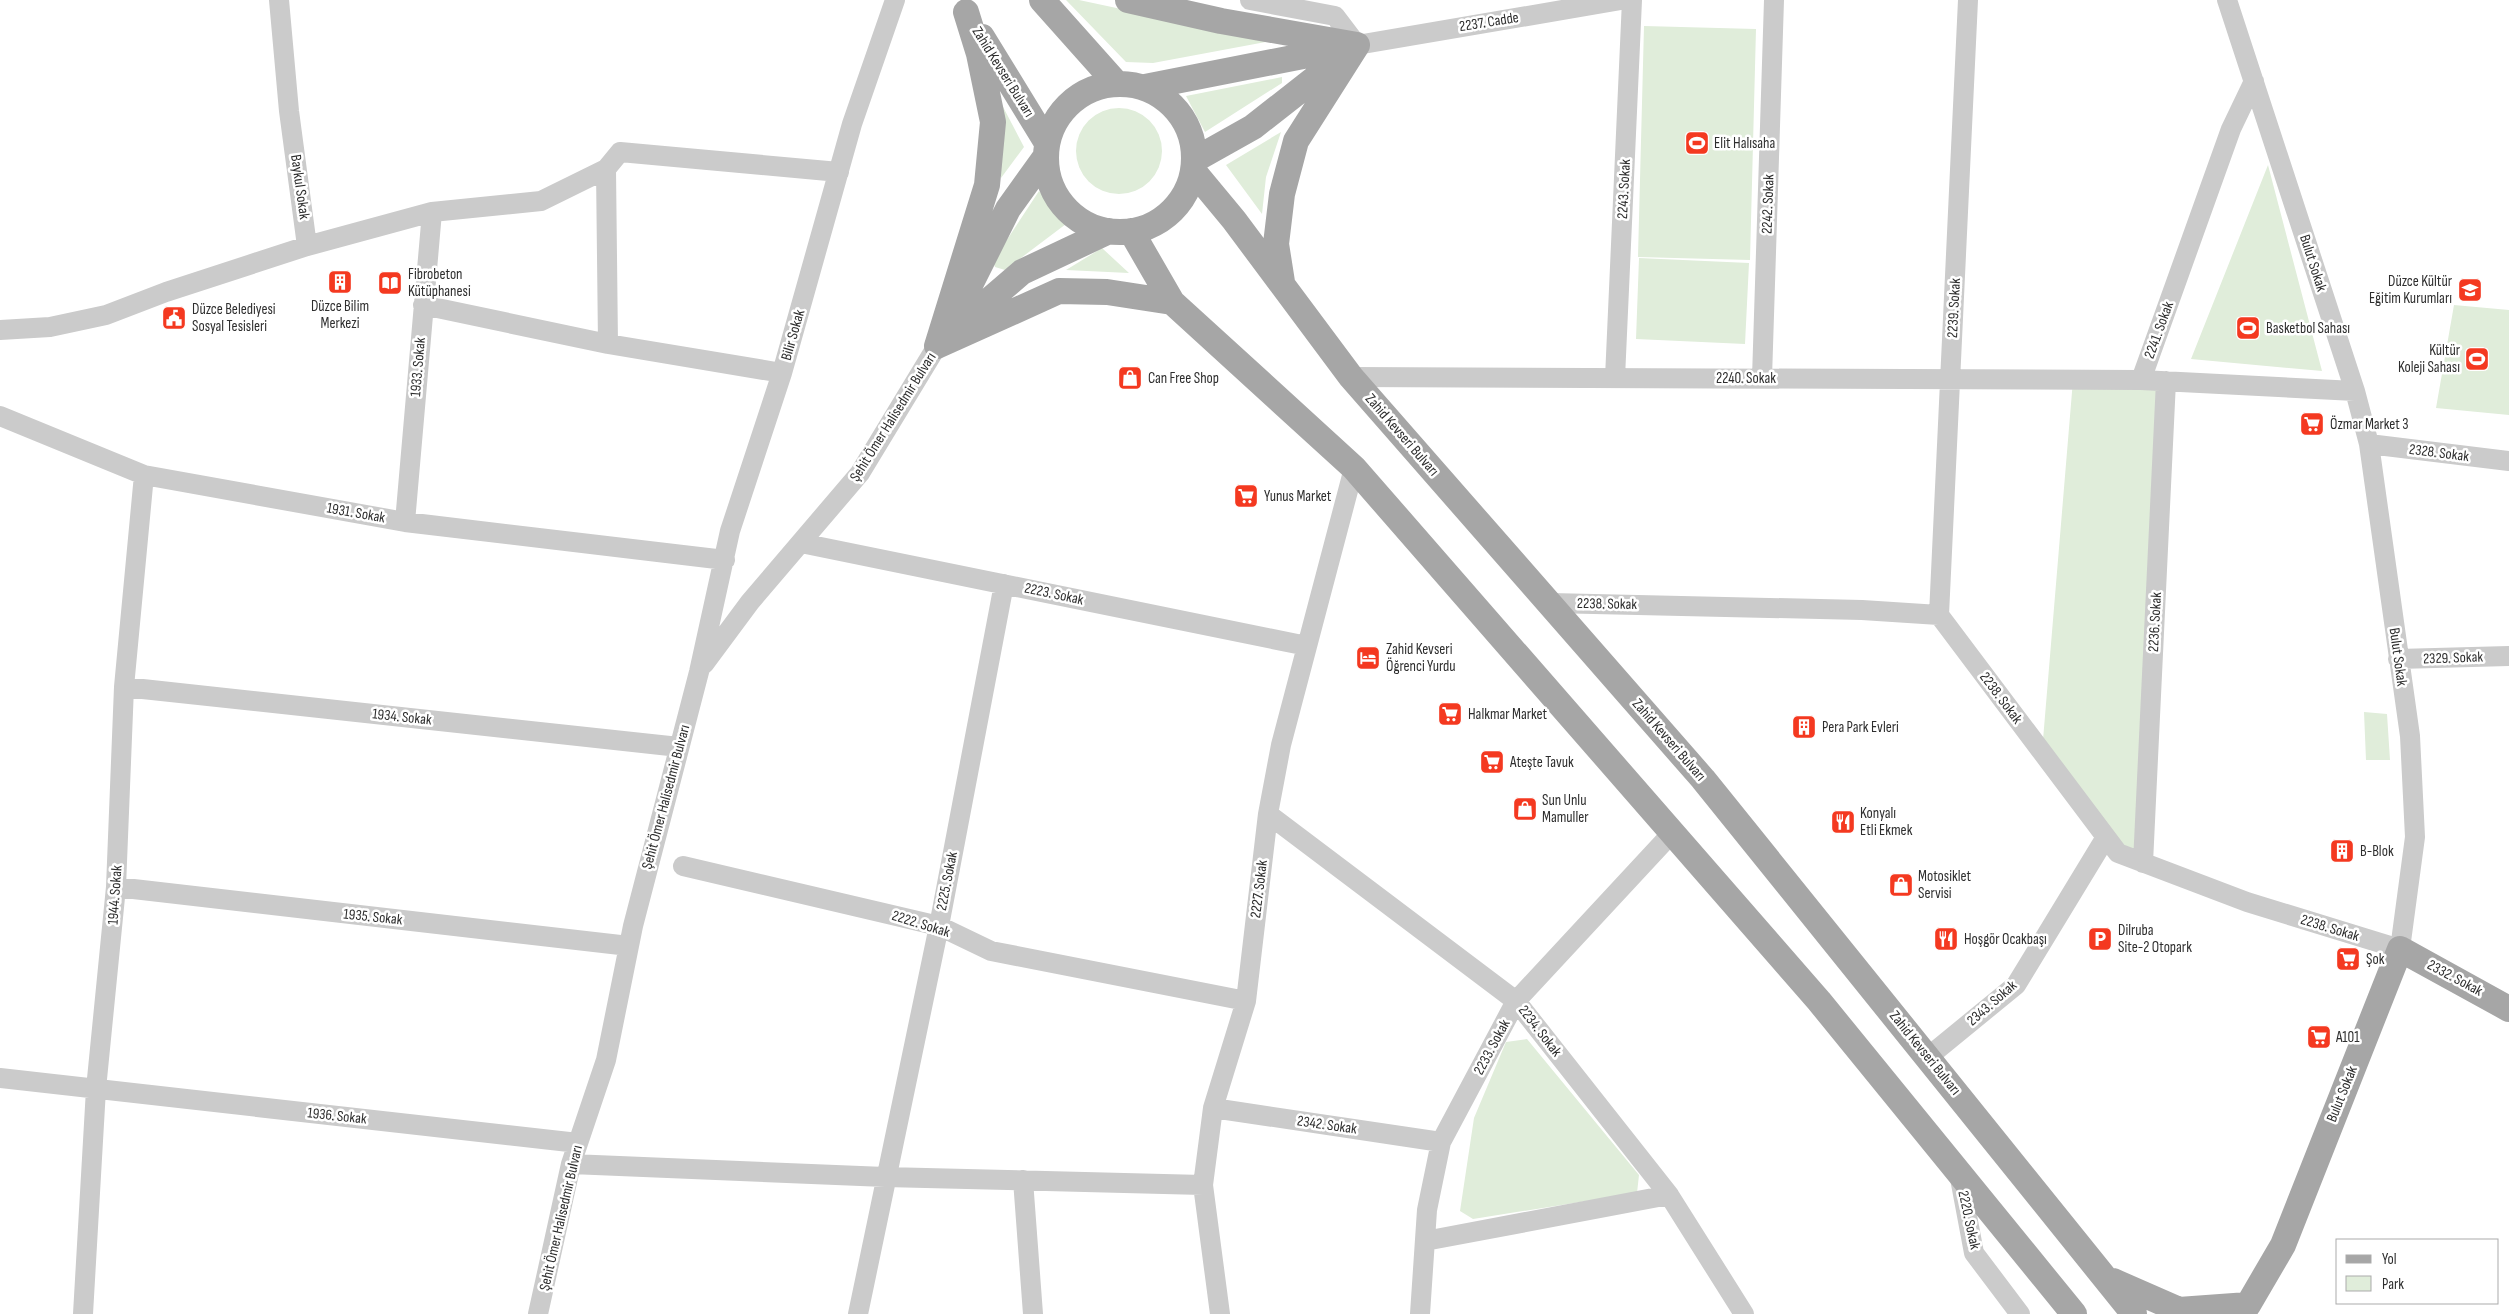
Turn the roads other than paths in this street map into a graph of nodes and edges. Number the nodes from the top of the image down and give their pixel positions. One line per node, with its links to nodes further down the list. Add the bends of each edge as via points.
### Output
1 (280, 0): 22 (street, Baykul Sokak, via 289,111)
2 (894, 0): 19 (street, Bilir Sokak)
3 (1042, 0): 14 (main road)
4 (1128, 0): 12 (main road, via 1221,21)
5 (1250, 0): 12 (street, via 1336,16)
6 (1621, 0): 12 (street, 2237. Cadde)
7 (1632, 0): 31 (street, 2243. Sokak)
8 (1774, 0): 32 (street, 2242. Sokak)
9 (1968, 0): 33 (street, 2239. Sokak)
10 (2227, 0): 13 (street, Bulut Sokak)
11 (963, 6): 16 (main road, Zahid Kevseri Bulvarı); 28 (main road, via 979,54 993,122 987,185)
12 (1357, 45): 15 (main road); 17 (main road, via 1253,127); 23 (main road, via 1296,141 1282,194 1276,244)
13 (2254, 82): 34 (street, 2241. Sokak, via 2231,129); 36 (street, Bulut Sokak)
14 (1116, 83): 15 (main road); 16 (main road, via 1088,91 1069,104 1055,122)
15 (1145, 87): 17 (main road, via 1173,106 1186,125 1194,144)
16 (1047, 150): 21 (main road, via 1048,177 1057,197 1070,213 1088,225); 28 (main road, via 1008,209)
17 (1195, 166): 21 (main road, via 1185,192 1172,210 1153,224); 23 (main road, Zahid Kevseri Bulvarı)
18 (606, 169): 19 (street, via 620,152); 20 (street, via 542,201); 27 (street)
19 (839, 172): 29 (street, Bilir Sokak)
20 (432, 212): 22 (street); 25 (street, 1933. Sokak)
21 (1120, 231): 24 (main road); 28 (main road, via 1022,272)
22 (308, 246): 26 (street, via 106,315 50,327)
23 (1283, 286): 30 (main road, Zahid Kevseri Bulvarı)
24 (1172, 302): 28 (main road, via 1107,292 1059,290); 40 (main road)
25 (423, 305): 27 (street); 42 (street, 1933. Sokak)
26 (0, 330)
27 (608, 344): 29 (street)
28 (937, 346): 43 (street, Şehit Ömer Halisedmir Bulvarı, via 860,473)
29 (782, 373): 44 (street, Bilir Sokak, via 730,531)
30 (1352, 377): 31 (street, 2240. Sokak); 46 (main road, Zahid Kevseri Bulvarı)
31 (1615, 378): 32 (street, 2240. Sokak)
32 (1762, 378): 33 (street, 2240. Sokak)
33 (1951, 379): 34 (street, 2240. Sokak); 47 (street, 2239. Sokak)
34 (2141, 380): 35 (street, 2241. Sokak)
35 (2166, 381): 36 (street, 2241. Sokak); 57 (street, 2236. Sokak)
36 (2355, 391): 38 (street, Bulut Sokak)
37 (0, 416): 41 (street, 1931. Sokak)
38 (2368, 444): 39 (street, 2328. Sokak); 50 (street, Bulut Sokak)
39 (2509, 461)
40 (1354, 468): 48 (street, 2227. Sokak); 55 (main road)
41 (144, 475): 42 (street, 1931. Sokak); 52 (street, 1944. Sokak)
42 (405, 522): 44 (street, 1931. Sokak)
43 (801, 543): 45 (street, 2223. Sokak); 51 (street, Şehit Ömer Halisedmir Bulvarı, via 750,602)
44 (724, 560): 51 (street, Bilir Sokak)
45 (1004, 584): 48 (street, 2223. Sokak); 60 (street, 2225. Sokak)
46 (1550, 603): 47 (street, 2238. Sokak, via 1862,610); 66 (main road, Zahid Kevseri Bulvarı, via 1703,779)
47 (1939, 615): 56 (street, 2238. Sokak)
48 (1307, 646): 54 (street, 2227. Sokak, via 1281,745)
49 (2509, 656): 50 (street, 2329. Sokak)
50 (2398, 659): 62 (street, Bulut Sokak, via 2410,736 2415,837)
51 (699, 672): 53 (street, Şehit Ömer Halisedmir Bulvarı)
52 (124, 687): 53 (street, 1934. Sokak); 59 (street, 1944. Sokak)
53 (679, 747): 61 (street, Şehit Ömer Halisedmir Bulvarı)
54 (1268, 814): 63 (street, 2227. Sokak); 64 (street, 2234. Sokak)
55 (1672, 833): 64 (street, 2233. Sokak); 73 (main road, via 1819,1001)
56 (2106, 837): 57 (street, 2238. Sokak, via 2118,854); 66 (street, 2343. Sokak, via 2016,985)
57 (2143, 863): 62 (street, 2238. Sokak, via 2247,902)
58 (683, 866): 60 (street, 2222. Sokak)
59 (116, 888): 61 (street, 1935. Sokak); 68 (street, 1944. Sokak)
60 (939, 926): 63 (street, 2222. Sokak, via 991,951); 74 (street, 2225. Sokak)
61 (629, 946): 71 (street, Şehit Ömer Halisedmir Bulvarı, via 606,1060)
62 (2400, 949): 65 (main road, 2332. Sokak); 80 (main road, Bulut Sokak, via 2283,1245)
63 (1246, 1001): 69 (street, 2227. Sokak)
64 (1516, 1001): 70 (street, 2233. Sokak); 77 (street, 2234. Sokak)
65 (2509, 1009)
66 (1928, 1057): 79 (main road, Zahid Kevseri Bulvarı)
67 (0, 1078): 68 (street, 1936. Sokak)
68 (96, 1089): 71 (street, 1936. Sokak); 81 (street, 1944. Sokak)
69 (1213, 1108): 70 (street, 2342. Sokak); 76 (street, 2227. Sokak)
70 (1441, 1142): 78 (street, 2233. Sokak, via 1427,1210)
71 (578, 1143): 72 (street, Şehit Ömer Halisedmir Bulvarı)
72 (571, 1164): 74 (street); 82 (street, Şehit Ömer Halisedmir Bulvarı)
73 (1959, 1173): 88 (street, 2220. Sokak, via 1974,1253); 89 (main road)
74 (885, 1177): 75 (street); 83 (street, 2225. Sokak)
75 (1023, 1180): 76 (street); 84 (street)
76 (1203, 1185): 85 (street, 2227. Sokak)
77 (1669, 1195): 78 (street); 87 (street, 2234. Sokak)
78 (1425, 1241): 86 (street, 2233. Sokak)
79 (2107, 1278): 80 (main road, via 2179,1310); 90 (main road, Zahid Kevseri Bulvarı)
80 (2242, 1312)
81 (83, 1314)
82 (538, 1314)
83 (858, 1314)
84 (1033, 1314)
85 (1220, 1314)
86 (1420, 1314)
87 (1744, 1314)
88 (2020, 1314)
89 (2074, 1314)
90 (2134, 1314)

